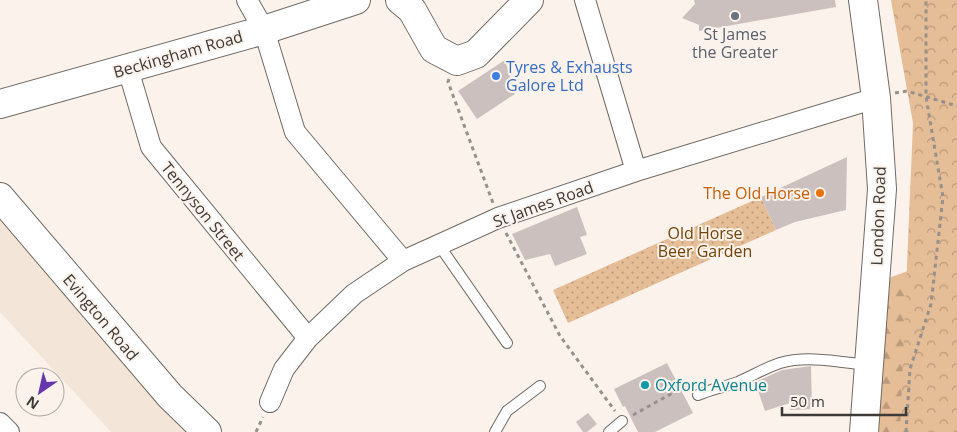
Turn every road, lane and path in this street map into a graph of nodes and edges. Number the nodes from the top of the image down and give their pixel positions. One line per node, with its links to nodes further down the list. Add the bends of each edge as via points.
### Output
1 (247, 0): 8 (street)
2 (356, 0): 8 (main road, Beckingham Road)
3 (400, 0): 9 (main road, via 412,10 434,49)
4 (529, 0): 9 (main road)
5 (585, 0): 15 (street)
6 (863, 0): 12 (main road, London Road)
7 (926, 0): 11 (path)
8 (264, 30): 10 (main road, Beckingham Road); 19 (street, via 295,132)
9 (466, 58): 17 (path, via 448,82)
10 (128, 68): 13 (main road, Beckingham Road); 20 (street, Tennyson Street, via 151,147)
11 (926, 97): 12 (path, via 907,91); 14 (path); 34 (path, via 944,197 931,304 910,369)
12 (876, 98): 15 (street, St James Road); 22 (main road, London Road, via 882,189)
13 (0, 104)
14 (957, 106)
15 (636, 171): 17 (street, St James Road)
16 (2, 204): 30 (main road, Evington Road, via 170,396)
17 (498, 218): 18 (street, St James Road); 27 (path, via 560,336)
18 (439, 245): 19 (street, St James Road); 21 (lane)
19 (403, 261): 20 (street, St James Road, via 354,294)
20 (308, 338): 26 (street, St James Road, via 284,370)
21 (506, 343)
22 (869, 365): 25 (lane, via 793,360); 33 (main road, London Road)
23 (540, 386): 31 (lane, via 507,412)
24 (678, 390): 27 (path)
25 (698, 395)
26 (270, 402)
27 (622, 421): 32 (lane)
28 (0, 423): 29 (street)
29 (9, 432)
30 (207, 432)
31 (495, 432)
32 (609, 432)
33 (864, 432)
34 (906, 432)

